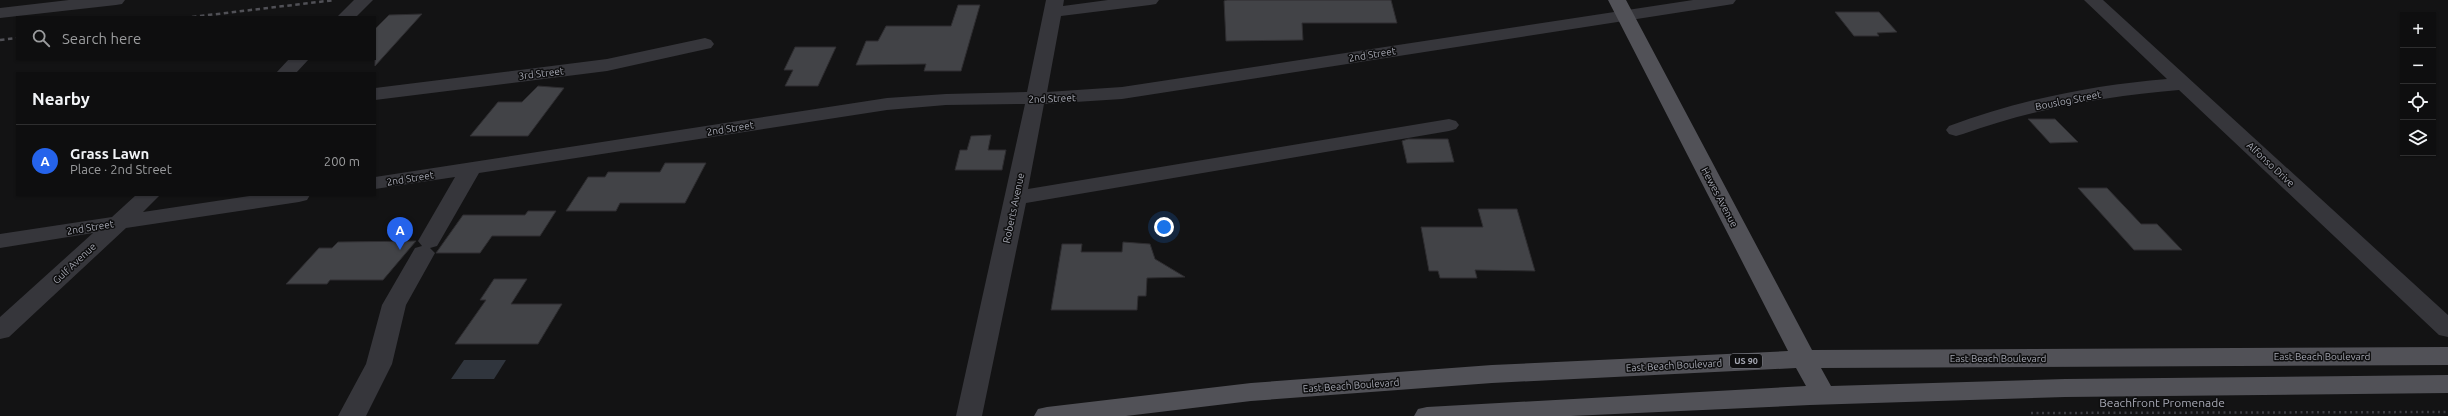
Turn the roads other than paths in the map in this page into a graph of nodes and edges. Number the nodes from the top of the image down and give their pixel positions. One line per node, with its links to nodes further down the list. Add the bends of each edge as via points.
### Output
1 (116, 0): 8 (street)
2 (364, 0): 9 (street)
3 (1150, 0): 6 (street)
4 (1727, 0): 7 (street, 2nd Street)
5 (2093, 0): 13 (street, Alfonso Drive)
6 (1054, 6): 15 (street, Roberts Avenue)
7 (1621, 8): 15 (street, 2nd Street, via 1122,93); 28 (main road, Hewes Avenue)
8 (0, 13)
9 (347, 16)
10 (705, 44): 14 (street, 3rd Street, via 607,65)
11 (299, 60): 12 (street)
12 (286, 72)
13 (2184, 84): 17 (street, Bouslog Street, via 2138,86 1992,115); 25 (street, Alfonso Drive)
14 (376, 94)
15 (1036, 99): 18 (street, 2nd Street, via 937,100 887,104); 22 (street, Roberts Avenue)
16 (1449, 125): 22 (street)
17 (1956, 130)
18 (471, 168): 19 (street, 2nd Street); 31 (street, via 394,305 379,364)
19 (376, 183)
20 (148, 196): 23 (street, Gulf Avenue)
21 (292, 196): 23 (street, 2nd Street)
22 (1016, 198): 32 (street, Roberts Avenue)
23 (117, 223): 24 (street, 2nd Street); 26 (street, Gulf Avenue)
24 (0, 241)
25 (2448, 329)
26 (0, 331)
27 (2448, 356): 28 (main road, East Beach Boulevard / US 90)
28 (1804, 359): 30 (main road, Hewes Avenue); 33 (main road, East Beach Boulevard / US 90, via 1492,374 1251,392)
29 (2448, 384): 30 (main road, via 2101,386)
30 (1822, 393): 34 (main road)
31 (351, 416)
32 (969, 416)
33 (1047, 416)
34 (1427, 416)

